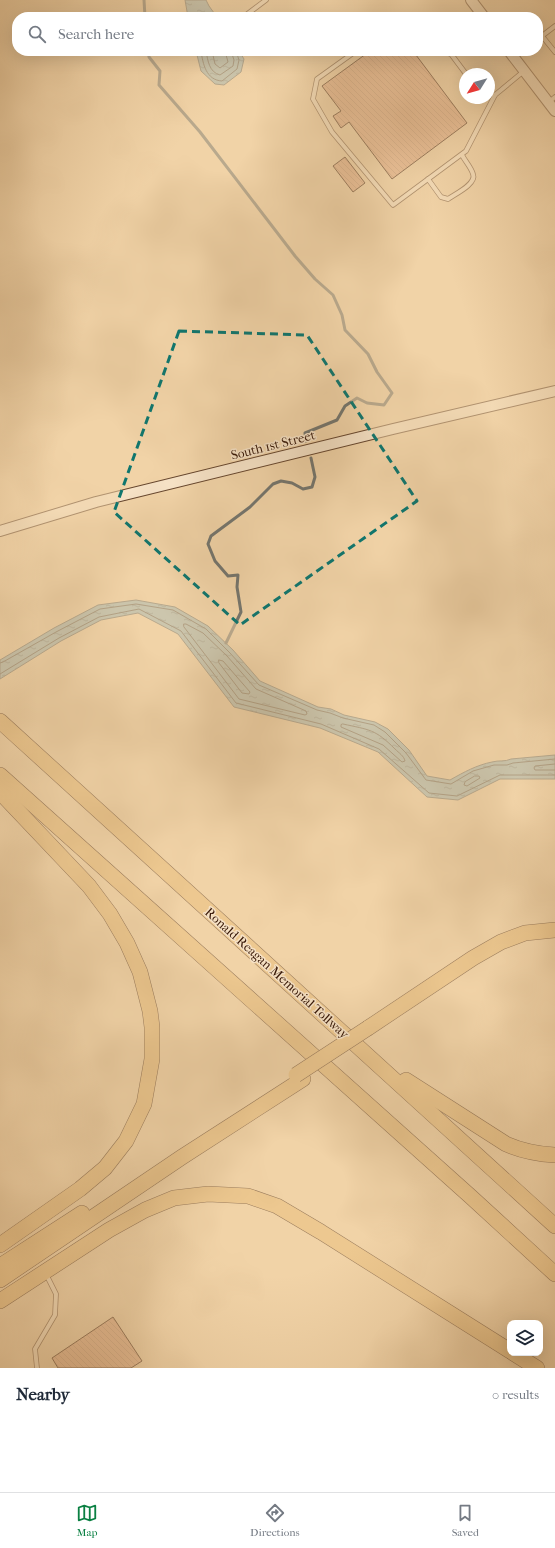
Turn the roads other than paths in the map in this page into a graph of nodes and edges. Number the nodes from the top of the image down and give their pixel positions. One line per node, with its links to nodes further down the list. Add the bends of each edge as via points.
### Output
1 (266, 0): 3 (lane)
2 (471, 0): 4 (street)
3 (250, 12)
4 (480, 12)
5 (555, 26): 6 (lane)
6 (543, 35)
7 (543, 37): 8 (lane)
8 (555, 52)
9 (349, 56): 19 (lane, via 317,79 313,99 328,126 393,205)
10 (452, 56): 12 (lane)
11 (513, 56): 13 (street)
12 (461, 68)
13 (524, 70): 14 (lane); 15 (street)
14 (495, 95)
15 (552, 100): 17 (street)
16 (490, 104): 18 (lane, via 466,151)
17 (555, 111)
18 (462, 154): 19 (lane); 19 (lane, via 474,175 470,184 448,199 441,197)
19 (428, 179)
20 (555, 391): 21 (street, South 1st Street, via 96,502)
21 (0, 531)
22 (0, 721): 28 (highway, Ronald Reagan Memorial Tollway)
23 (0, 775): 35 (highway)
24 (0, 792): 32 (highway, via 89,886 121,932 144,986 152,1026 152,1060 144,1104 126,1141 105,1168 80,1189)
25 (555, 930): 27 (highway, via 525,934 501,942 473,958)
26 (555, 941): 27 (highway, via 546,940 517,946 489,959)
27 (371, 1030): 29 (highway)
28 (371, 1059): 30 (highway, via 506,1144 539,1154); 31 (highway, Ronald Reagan Memorial Tollway)
29 (300, 1077): 33 (highway); 36 (highway)
30 (555, 1154)
31 (555, 1226)
32 (0, 1244)
33 (0, 1266)
34 (45, 1271): 37 (highway); 38 (highway, via 109,1230 145,1210 174,1198 208,1194 248,1196 277,1206); 40 (lane, via 56,1294 55,1315 35,1349)
35 (555, 1274)
36 (0, 1280)
37 (0, 1300)
38 (507, 1349)
39 (518, 1356): 41 (highway)
40 (37, 1368)
41 (537, 1368)

